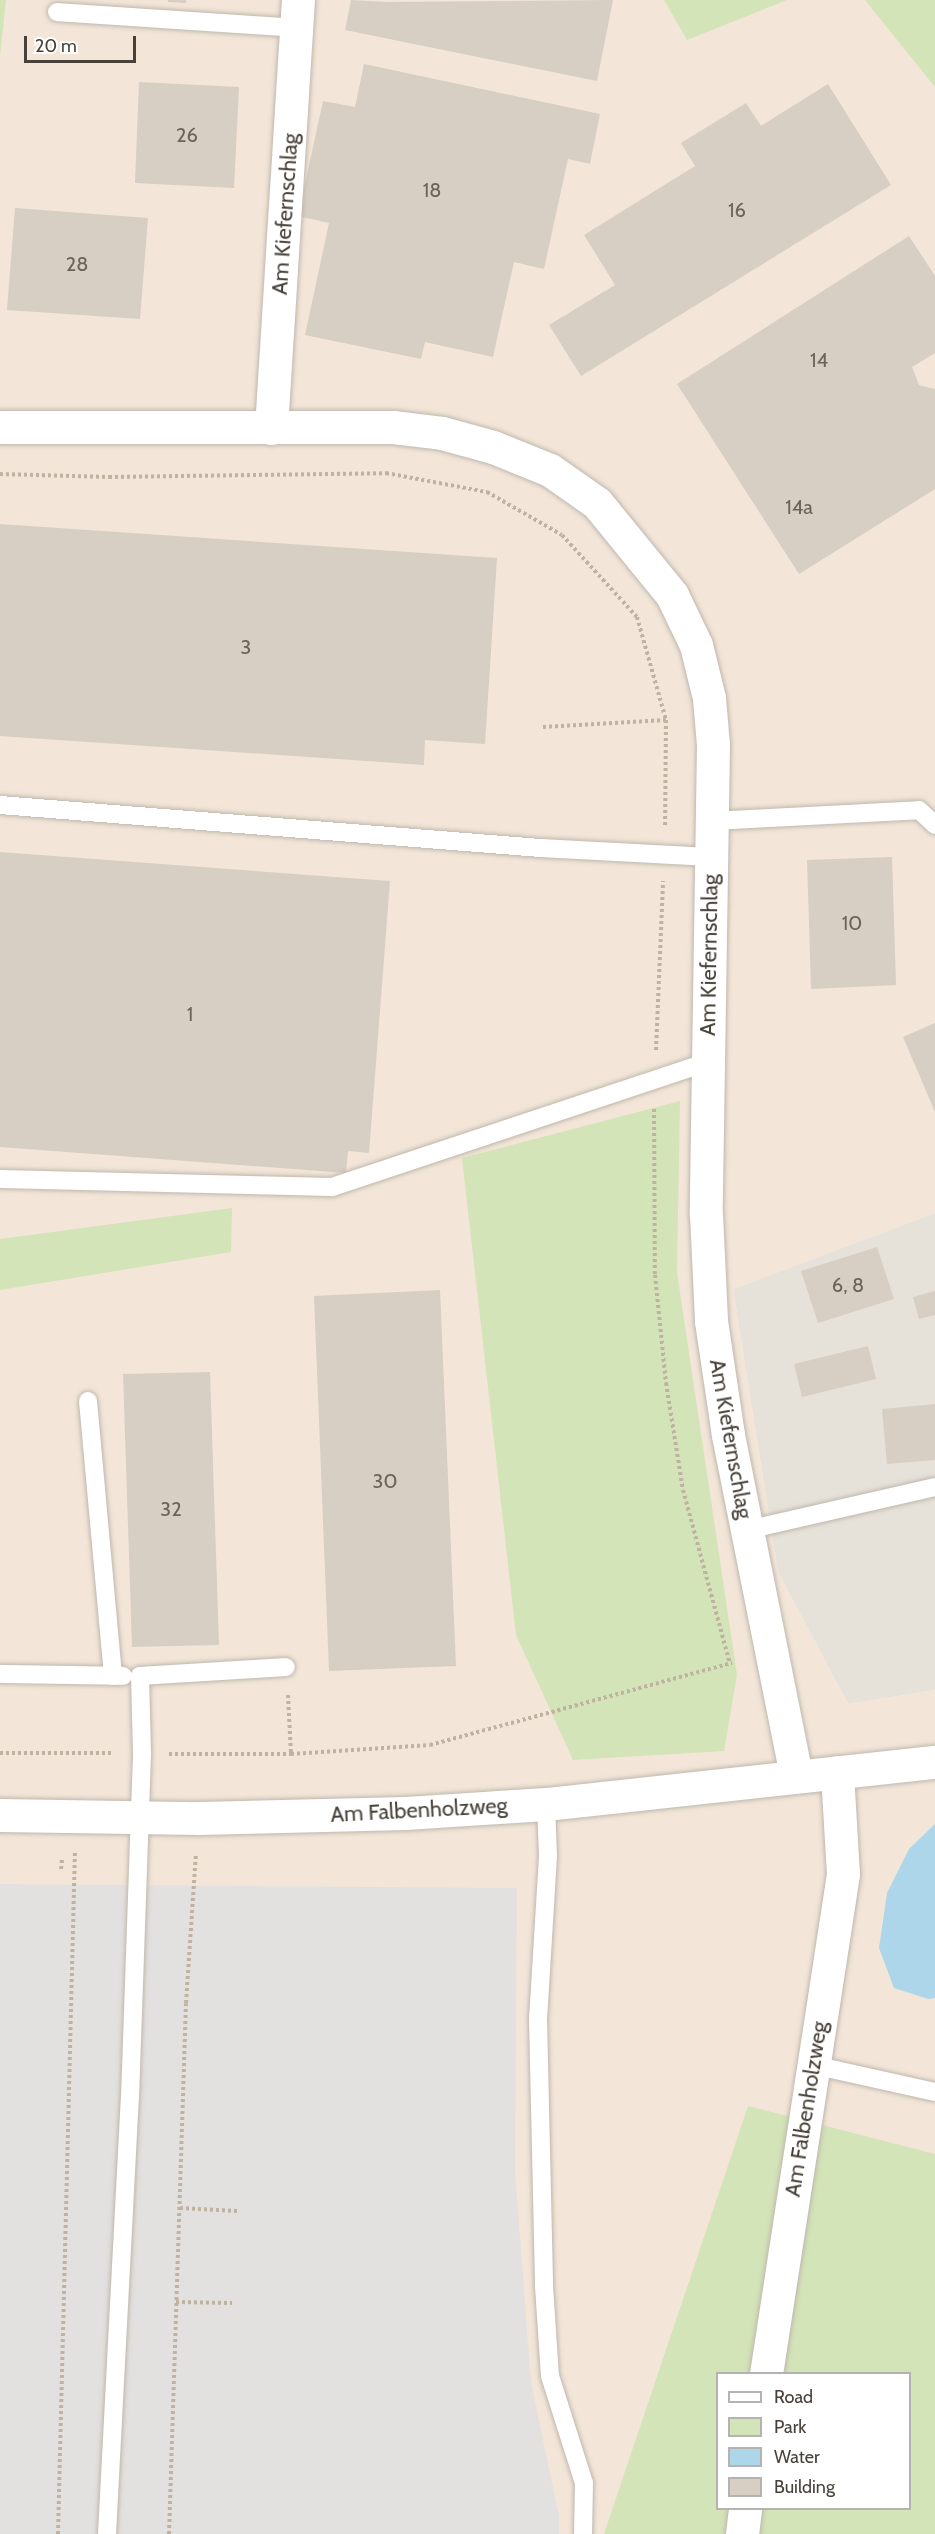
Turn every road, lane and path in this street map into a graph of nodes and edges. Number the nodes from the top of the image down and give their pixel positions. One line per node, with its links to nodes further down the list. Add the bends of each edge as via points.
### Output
1 (57, 12): 2 (lane)
2 (297, 14): 4 (street, Am Kiefernschlag)
3 (0, 427): 4 (street, Am Kiefernschlag)
4 (271, 428): 9 (street, Am Kiefernschlag, via 393,427 442,433 493,447 550,470 597,503 672,595 696,645 710,698)
5 (0, 474): 6 (path, via 109,477 386,473 487,492 562,535 637,617)
6 (666, 720): 7 (path); 11 (path)
7 (543, 727)
8 (0, 805): 11 (lane)
9 (712, 821): 10 (lane, via 919,810); 12 (street, Am Kiefernschlag)
10 (935, 825)
11 (665, 856): 12 (lane); 14 (path)
12 (711, 857): 13 (street, Am Kiefernschlag)
13 (707, 1062): 14 (lane); 18 (street, Am Kiefernschlag, via 706,1215 711,1321)
14 (655, 1076): 15 (lane, via 332,1187); 25 (path, via 655,1275 666,1383 682,1490 730,1664 430,1745)
15 (0, 1179)
16 (88, 1401): 21 (lane)
17 (935, 1487): 18 (lane)
18 (747, 1530): 28 (street, Am Kiefernschlag)
19 (286, 1667): 22 (lane); 25 (path)
20 (0, 1674): 21 (lane)
21 (113, 1676): 22 (lane)
22 (140, 1676): 24 (lane)
23 (0, 1753): 24 (path)
24 (142, 1754): 25 (path); 32 (lane)
25 (291, 1754)
26 (935, 1762): 27 (street, Am Falbenholzweg)
27 (837, 1772): 28 (street, Am Falbenholzweg); 36 (street, Am Falbenholzweg, via 843,1874)
28 (796, 1776): 29 (street, Am Falbenholzweg)
29 (546, 1804): 33 (street, Am Falbenholzweg, via 406,1813); 47 (lane, via 548,1856 538,2018 544,2286 550,2376 584,2483)
30 (0, 1815): 31 (street, Am Falbenholzweg)
31 (76, 1817): 32 (street, Am Falbenholzweg); 44 (path)
32 (140, 1817): 33 (street, Am Falbenholzweg); 45 (lane)
33 (198, 1818): 38 (path, via 186,2003)
34 (62, 1860): 35 (path)
35 (61, 1869)
36 (813, 2065): 37 (lane); 42 (street, Am Falbenholzweg)
37 (935, 2092)
38 (180, 2208): 39 (path); 40 (path)
39 (237, 2211)
40 (176, 2302): 41 (path); 46 (path)
41 (232, 2303)
42 (766, 2372)
43 (745, 2510): 48 (street)
44 (57, 2534)
45 (107, 2534)
46 (169, 2534)
47 (583, 2534)
48 (742, 2534)

